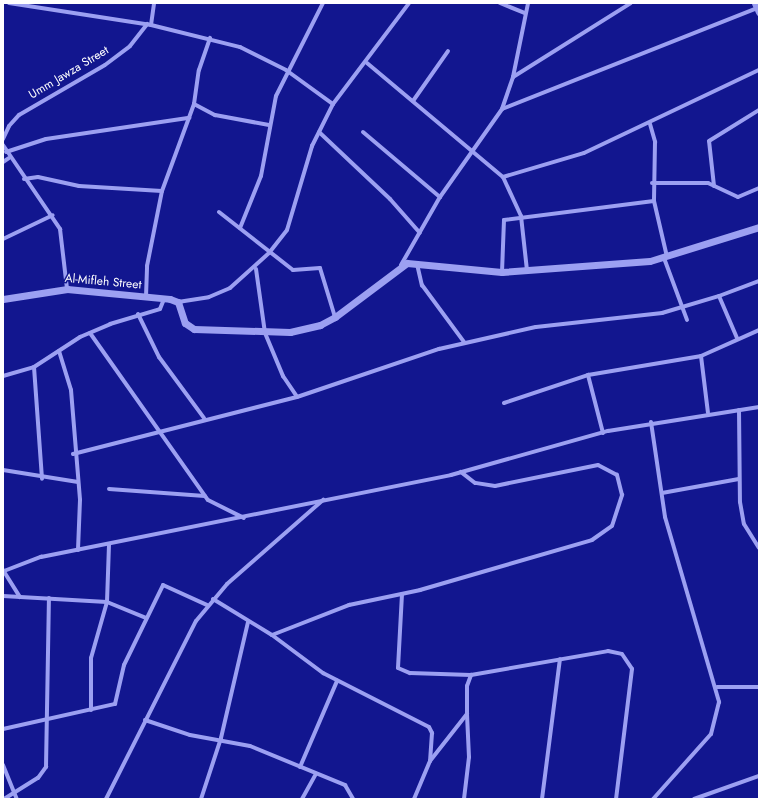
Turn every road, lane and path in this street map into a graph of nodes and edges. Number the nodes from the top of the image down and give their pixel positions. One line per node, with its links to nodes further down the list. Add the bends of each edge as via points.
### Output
1 (9, 3): 10 (street)
2 (154, 3): 10 (street)
3 (323, 3): 14 (street)
4 (409, 3): 13 (street)
5 (500, 3): 9 (street)
6 (528, 3): 9 (street)
7 (631, 3): 16 (street)
8 (757, 7): 20 (street)
9 (525, 13): 16 (street)
10 (149, 24): 11 (street); 27 (street, Umm Jawza Street, via 130,46 105,65 19,116 8,126)
11 (210, 38): 14 (street, via 240,47); 18 (street, via 199,70)
12 (448, 51): 17 (street)
13 (367, 63): 17 (street); 19 (street)
14 (286, 70): 19 (street); 24 (street)
15 (759, 70): 23 (street)
16 (514, 77): 20 (street)
17 (413, 101): 29 (street)
18 (194, 104): 22 (street); 24 (street, via 215,115)
19 (334, 104): 25 (street)
20 (502, 109): 29 (street)
21 (759, 110): 36 (street, via 709,141)
22 (189, 118): 30 (street, via 46,139); 38 (street)
23 (650, 124): 33 (street, via 584,153); 35 (street, via 655,142)
24 (269, 125): 45 (street, via 261,176)
25 (319, 132): 46 (street, via 390,199); 48 (street, via 287,230)
26 (363, 132): 39 (street)
27 (3, 139)
28 (3, 145): 30 (street)
29 (472, 151): 33 (street); 39 (street)
30 (6, 152): 31 (street)
31 (9, 158): 32 (street); 34 (street)
32 (3, 162)
33 (503, 177): 43 (street)
34 (24, 179): 38 (street, via 38,176 79,186); 42 (street)
35 (652, 183): 36 (street); 40 (street)
36 (714, 186): 37 (street, via 738,197)
37 (759, 188)
38 (162, 191): 58 (street, via 147,266)
39 (440, 197): 46 (street)
40 (654, 201): 43 (street); 49 (street)
41 (219, 212): 45 (street)
42 (53, 215): 47 (street); 56 (street, via 64,248)
43 (521, 216): 53 (street); 54 (street, via 509,218 502,224)
44 (759, 227): 49 (street)
45 (240, 228): 48 (street)
46 (420, 233): 51 (street)
47 (3, 239)
48 (269, 253): 52 (street); 64 (street, via 293,270 320,268)
49 (665, 258): 53 (street); 62 (street)
50 (417, 263): 51 (street); 54 (street); 70 (street, via 422,285)
51 (401, 265): 64 (street)
52 (256, 269): 61 (street, via 230,288 209,297); 67 (street)
53 (527, 270): 54 (street)
54 (502, 272)
55 (759, 281): 57 (street)
56 (67, 289): 58 (street, Al-Mifleh Street); 59 (street, Al-Mifleh Street)
57 (719, 296): 62 (street); 69 (street)
58 (146, 297): 60 (street, Al-Mifleh Street)
59 (3, 299)
60 (164, 299): 61 (street, Al-Mifleh Street); 63 (street, via 160,309)
61 (178, 302): 67 (street, via 185,323 194,329)
62 (683, 308): 65 (street); 70 (street, via 641,317 587,319)
63 (138, 314): 68 (street); 81 (street, via 159,357)
64 (335, 317): 67 (street, via 303,330)
65 (687, 320)
66 (759, 330): 69 (street)
67 (265, 332): 76 (street, via 283,376)
68 (90, 333): 71 (street); 84 (street)
69 (737, 338): 72 (street)
70 (464, 342): 76 (street)
71 (59, 351): 73 (street); 85 (street, via 71,390)
72 (701, 356): 74 (street); 80 (street)
73 (34, 367): 75 (street); 88 (street)
74 (588, 375): 77 (street); 83 (street)
75 (3, 376)
76 (298, 397): 81 (street)
77 (504, 404)
78 (759, 407): 79 (street)
79 (739, 410): 80 (street); 89 (street)
80 (708, 413): 82 (street)
81 (204, 418): 84 (street)
82 (651, 422): 83 (street); 92 (street)
83 (603, 432): 87 (street)
84 (158, 434): 85 (street); 93 (street)
85 (74, 454): 90 (street)
86 (3, 470): 88 (street)
87 (461, 472): 94 (street); 100 (street, via 475,483 495,486 598,465 617,475 622,495 612,526 592,540)
88 (42, 479): 90 (street)
89 (739, 479): 92 (street); 97 (street, via 744,524)
90 (78, 482): 98 (street)
91 (109, 489): 93 (street)
92 (662, 493): 113 (street, via 666,517)
93 (206, 496): 95 (street, via 224,511)
94 (323, 499): 95 (street); 104 (street)
95 (245, 518): 96 (street)
96 (109, 544): 98 (street); 105 (street)
97 (759, 548)
98 (78, 550): 99 (street, via 41,557)
99 (3, 570): 102 (street)
100 (402, 594): 109 (street, via 335,610); 111 (street, via 395,658 398,668 410,673)
101 (3, 596): 102 (street)
102 (20, 597): 103 (street)
103 (49, 598): 105 (street); 117 (street)
104 (213, 599): 106 (street); 108 (street)
105 (107, 602): 107 (street); 115 (street, via 91,658)
106 (208, 605): 107 (street, via 164,585); 118 (street, via 178,652)
107 (146, 618): 115 (street, via 121,672 115,704)
108 (248, 622): 109 (street); 120 (street)
109 (272, 635): 112 (street)
110 (560, 660): 111 (street); 135 (street); 136 (street, via 608,651 622,654 630,664)
111 (471, 675): 116 (street, via 467,686)
112 (336, 681): 121 (street, via 429,727 432,733); 123 (street)
113 (717, 686): 114 (street); 137 (street, via 719,709 711,734)
114 (759, 687)
115 (91, 710): 117 (street)
116 (467, 714): 121 (street); 134 (street, via 469,749)
117 (49, 717): 119 (street); 126 (street, via 44,771)
118 (145, 720): 120 (street, via 190,735); 129 (street)
119 (3, 729)
120 (220, 738): 123 (street); 130 (street)
121 (430, 761): 133 (street)
122 (3, 765): 126 (street)
123 (300, 767): 124 (street)
124 (316, 774): 131 (street); 132 (street, via 345,785)
125 (759, 776): 138 (street)
126 (14, 794): 127 (street); 128 (street)
127 (4, 799)
128 (17, 799)
129 (106, 799)
130 (201, 799)
131 (302, 799)
132 (353, 799)
133 (414, 799)
134 (464, 799)
135 (542, 799)
136 (616, 799)
137 (653, 799)
138 (694, 799)

